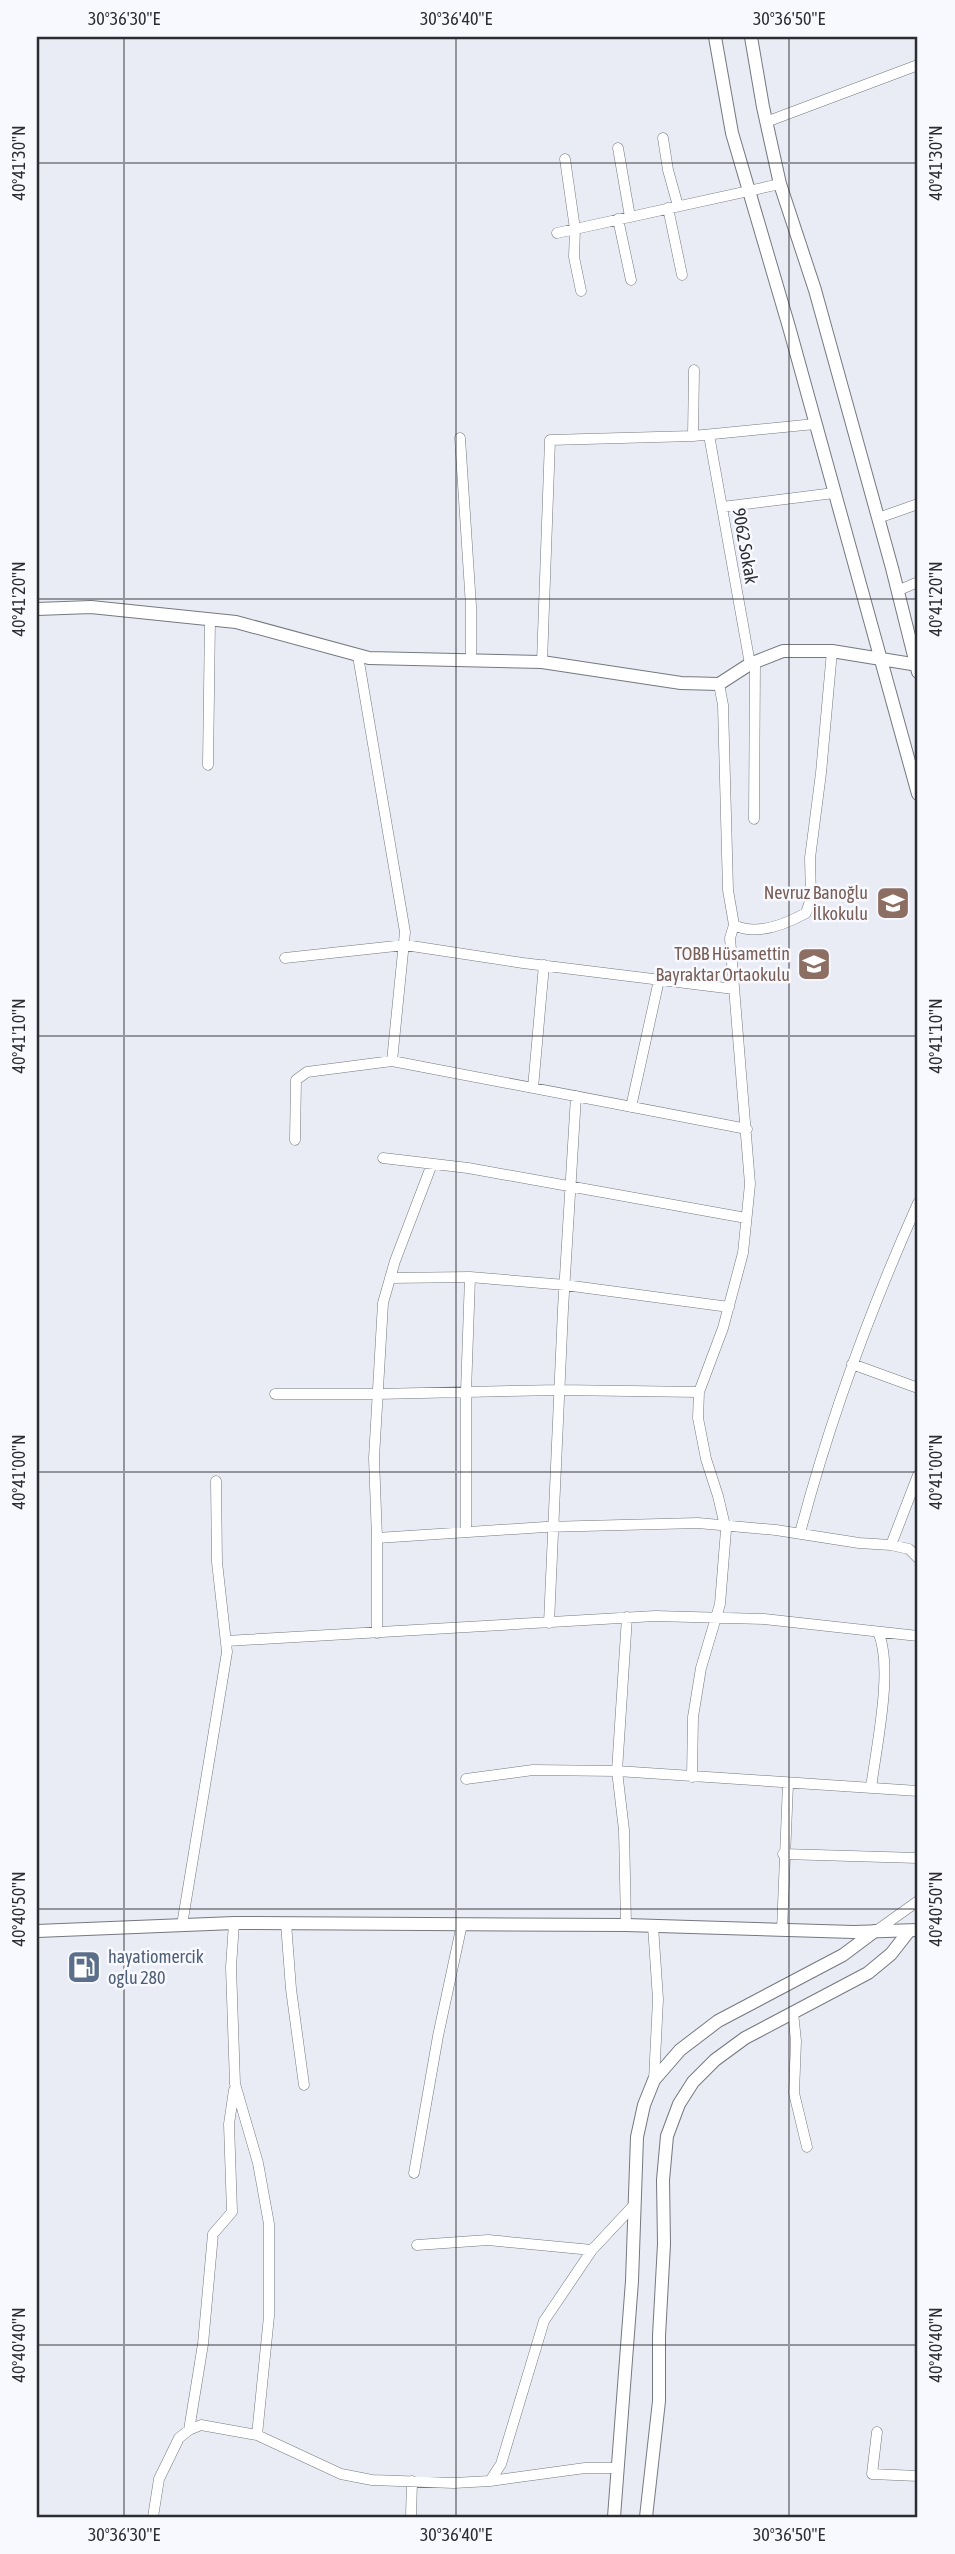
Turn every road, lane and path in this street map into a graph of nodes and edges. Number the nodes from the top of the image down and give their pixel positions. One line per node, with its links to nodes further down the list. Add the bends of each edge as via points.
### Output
1 (715, 37): 9 (street)
2 (751, 37): 4 (street)
3 (918, 65): 4 (street)
4 (766, 122): 8 (street)
5 (663, 138): 10 (street)
6 (618, 148): 11 (street)
7 (565, 159): 13 (street)
8 (780, 184): 9 (street); 26 (street, via 815,290)
9 (748, 191): 10 (street); 19 (street)
10 (673, 207): 11 (street); 15 (street)
11 (630, 217): 12 (street)
12 (618, 219): 13 (street); 16 (street)
13 (575, 229): 14 (street); 17 (street, via 574,257)
14 (557, 233)
15 (682, 275)
16 (631, 281)
17 (581, 291)
18 (694, 370): 21 (street)
19 (815, 424): 20 (street); 23 (street)
20 (709, 435): 21 (street); 25 (street, 9062 Sokak)
21 (693, 436): 35 (street, via 550,440)
22 (460, 438): 34 (street)
23 (834, 493): 25 (street); 33 (street)
24 (918, 504): 26 (street)
25 (722, 507): 36 (street, 9062 Sokak)
26 (878, 518): 28 (street)
27 (918, 582): 28 (street)
28 (897, 591): 37 (street)
29 (37, 609): 30 (street, via 91,607)
30 (210, 620): 32 (street, via 236,622); 39 (street)
31 (832, 651): 33 (street); 36 (street, via 783,651); 42 (street, via 806,913 786,924 764,928)
32 (358, 656): 34 (street); 43 (street)
33 (879, 657): 37 (street); 40 (street)
34 (471, 660): 35 (street)
35 (542, 662): 38 (street, via 681,683)
36 (752, 663): 38 (street); 41 (street, 9062 Sokak)
37 (918, 667)
38 (719, 684): 42 (street, via 728,890)
39 (208, 765)
40 (918, 794)
41 (754, 819)
42 (734, 925): 47 (street, via 730,938)
43 (405, 945): 44 (street); 45 (street); 48 (street)
44 (285, 958)
45 (544, 965): 46 (street); 49 (street)
46 (659, 980): 47 (street); 51 (street)
47 (734, 989): 52 (street)
48 (392, 1061): 49 (street); 53 (street, via 307,1072 296,1080)
49 (533, 1088): 50 (street)
50 (576, 1096): 51 (street); 56 (street)
51 (631, 1107): 52 (street)
52 (747, 1129): 58 (street, via 750,1184)
53 (295, 1140)
54 (383, 1158): 55 (street)
55 (432, 1164): 56 (street); 60 (street)
56 (571, 1186): 58 (street); 61 (street)
57 (918, 1203): 63 (street)
58 (746, 1218): 62 (street, via 743,1254)
59 (470, 1277): 60 (street); 61 (street); 66 (street)
60 (390, 1278): 69 (street, via 383,1303)
61 (565, 1285): 62 (street); 65 (street)
62 (729, 1307): 67 (street)
63 (852, 1364): 64 (street); 76 (street)
64 (918, 1388)
65 (559, 1390): 66 (street); 67 (street); 74 (street)
66 (466, 1392): 69 (street); 75 (street)
67 (699, 1392): 73 (street, via 698,1418 706,1460)
68 (275, 1394): 69 (street)
69 (377, 1394): 77 (street)
70 (918, 1475): 72 (street)
71 (216, 1481): 86 (street, via 216,1562)
72 (915, 1489): 78 (street)
73 (725, 1526): 74 (street); 76 (street); 80 (street)
74 (554, 1527): 75 (street); 82 (street)
75 (466, 1532): 77 (street)
76 (800, 1533): 78 (street)
77 (377, 1538): 84 (street)
78 (891, 1545): 79 (street, via 909,1549)
79 (918, 1558)
80 (716, 1616): 81 (street); 83 (street); 90 (street, via 693,1717)
81 (627, 1617): 82 (street); 89 (street)
82 (549, 1623): 84 (street)
83 (878, 1632): 85 (street); 93 (street, via 884,1644 883,1703)
84 (377, 1633): 86 (street)
85 (918, 1636)
86 (226, 1642): 101 (street, via 223,1689)
87 (547, 1757): 88 (street)
88 (549, 1770): 89 (street); 91 (street)
89 (617, 1771): 90 (street); 102 (street, via 624,1830)
90 (692, 1777): 92 (street)
91 (466, 1779)
92 (788, 1784): 93 (street); 95 (street)
93 (871, 1788): 94 (street)
94 (918, 1791)
95 (783, 1854): 96 (street); 104 (street)
96 (918, 1858)
97 (918, 1901): 106 (street)
98 (234, 1923): 99 (street); 101 (street); 110 (street)
99 (286, 1923): 100 (street); 111 (street)
100 (462, 1924): 102 (street); 113 (street)
101 (182, 1925): 105 (street)
102 (626, 1925): 103 (street)
103 (653, 1926): 104 (street); 109 (street, via 658,1999)
104 (782, 1930): 106 (street)
105 (37, 1931)
106 (875, 1931): 107 (street); 109 (street, via 844,1955 718,2021 680,2050)
107 (914, 1931): 108 (street, via 867,1973)
108 (793, 2012): 112 (street, via 794,2093); 127 (street, via 715,2060 679,2104 667,2136 659,2401)
109 (654, 2080): 114 (street, via 637,2137)
110 (234, 2084): 117 (street, via 229,2124 232,2212 213,2234); 119 (street, via 258,2163 269,2224 269,2316)
111 (304, 2085)
112 (807, 2147)
113 (414, 2173)
114 (634, 2205): 116 (street); 120 (street)
115 (417, 2245): 116 (street, via 488,2240)
116 (592, 2250): 123 (street, via 544,2321 501,2464)
117 (189, 2430): 119 (street, via 201,2425); 124 (street, via 179,2438 159,2479)
118 (877, 2432): 121 (street, via 872,2474)
119 (257, 2435): 122 (street, via 341,2474)
120 (618, 2468): 123 (street); 126 (street)
121 (918, 2476)
122 (412, 2481): 123 (street); 125 (street)
123 (490, 2481)
124 (153, 2517)
125 (411, 2517)
126 (614, 2517)
127 (646, 2517)

